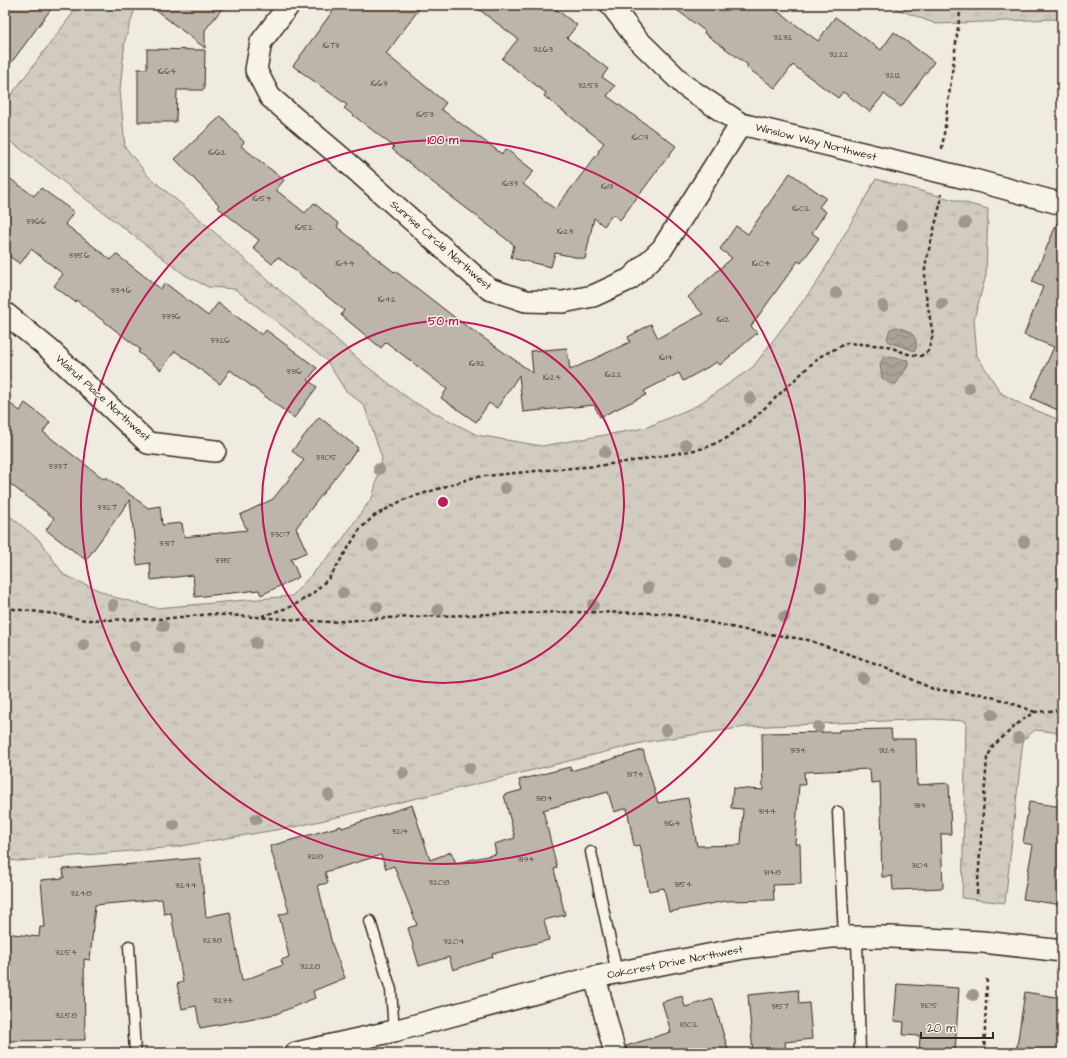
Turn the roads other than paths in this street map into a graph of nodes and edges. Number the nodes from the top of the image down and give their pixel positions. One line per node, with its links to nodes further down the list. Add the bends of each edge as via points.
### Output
1 (289, 5): 3 (street, Sunrise Circle Northwest, via 261,42 256,70 270,97 489,289 526,301 562,302 593,296 630,279 662,249)
2 (611, 5): 3 (street, Winslow Way Northwest, via 636,38 685,86)
3 (741, 124): 4 (street, Winslow Way Northwest, via 974,180)
4 (1062, 204)
5 (5, 313): 6 (street, Walnut Place Northwest, via 50,350 148,443)
6 (215, 451)
7 (838, 812): 10 (lane)
8 (591, 852): 13 (lane)
9 (370, 921): 15 (lane, via 391,990)
10 (850, 937): 12 (street, Oakcrest Drive Northwest, via 983,942); 13 (street, Oakcrest Drive Northwest, via 744,948); 19 (lane)
11 (129, 946): 16 (lane)
12 (1062, 951)
13 (617, 973): 14 (street, Oakcrest Drive Northwest)
14 (595, 977): 15 (street, Oakcrest Drive Northwest); 18 (street)
15 (394, 1030): 17 (street, Oakcrest Drive Northwest)
16 (135, 1053)
17 (296, 1053)
18 (615, 1053)
19 (860, 1053)

